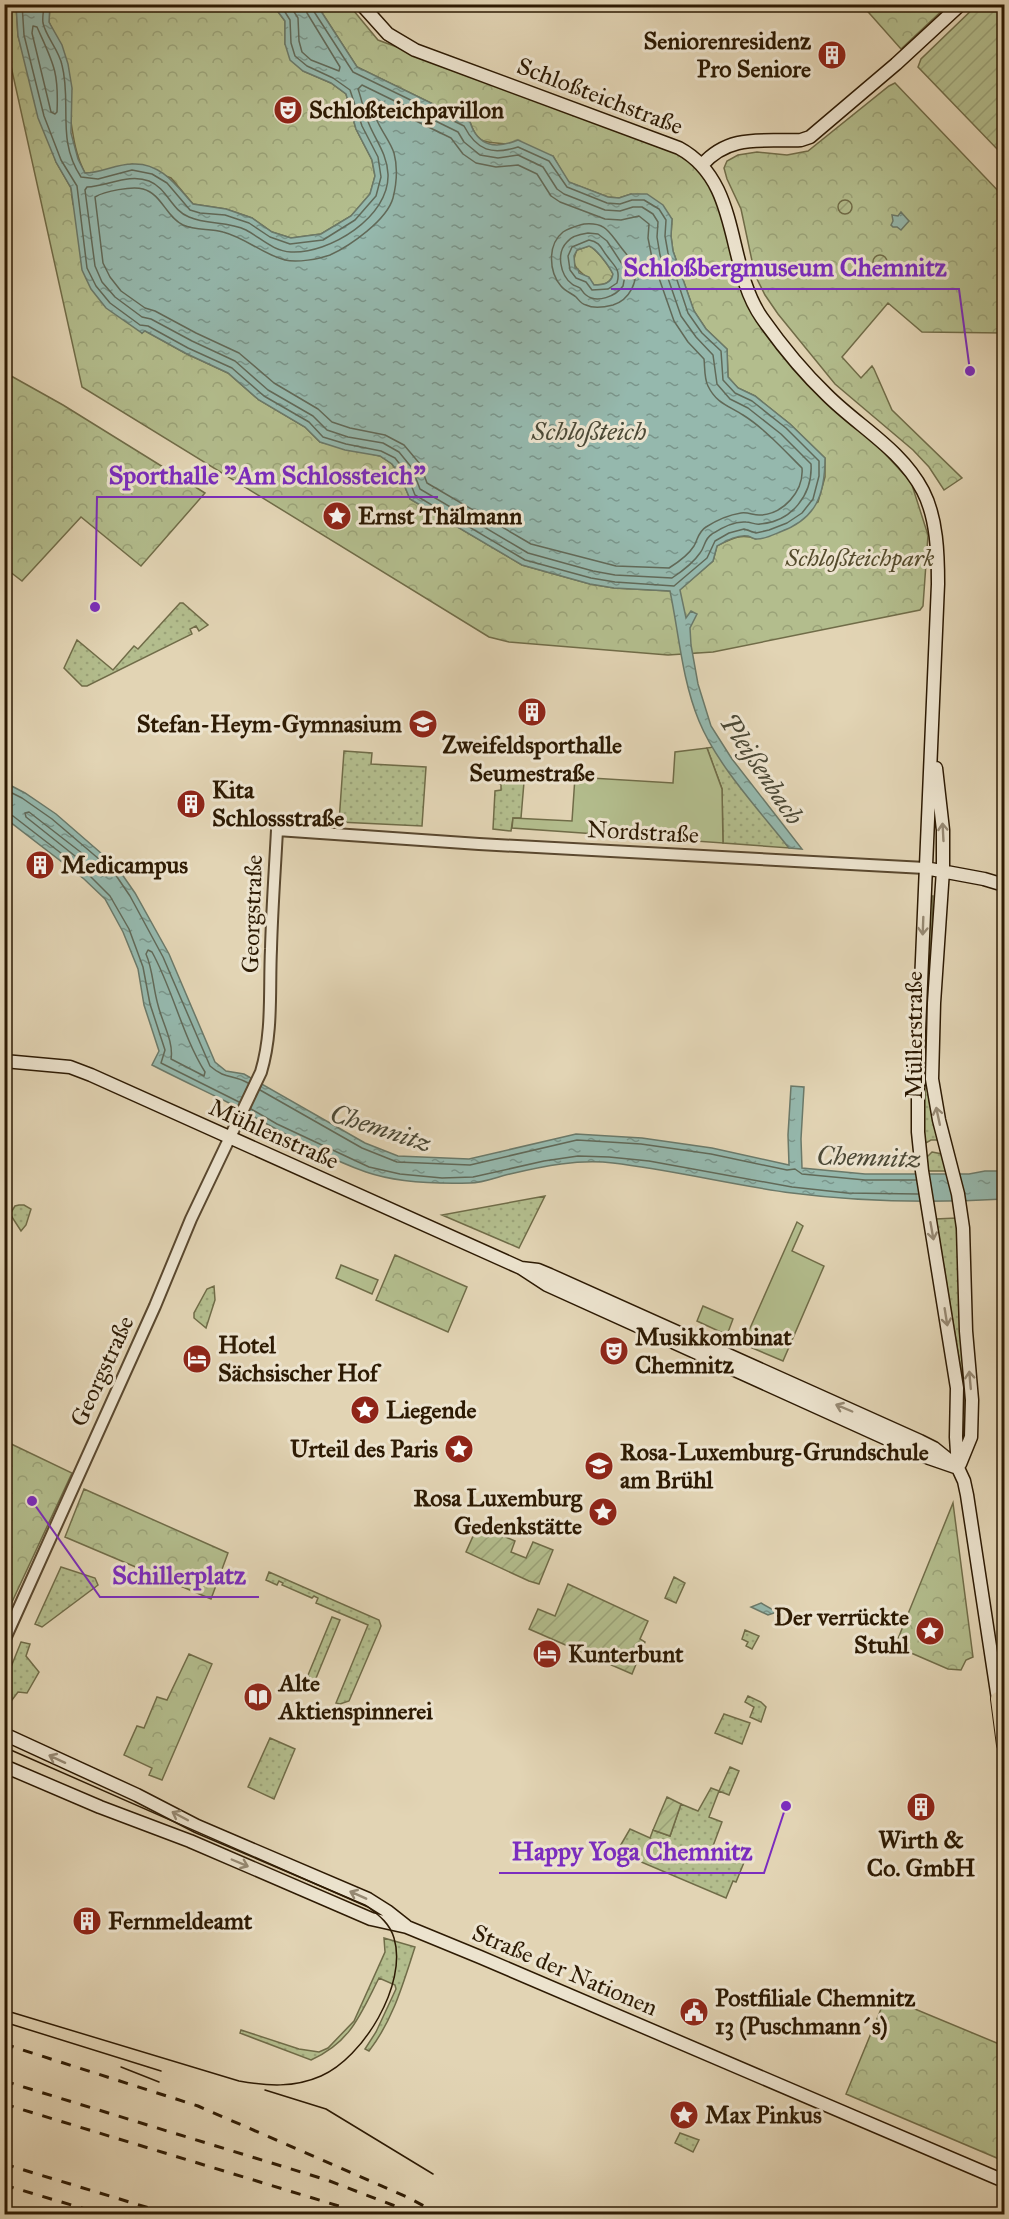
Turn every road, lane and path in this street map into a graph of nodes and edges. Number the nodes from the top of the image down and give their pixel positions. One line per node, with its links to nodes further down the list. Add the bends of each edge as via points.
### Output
1 (361, 4): 3 (main road, Schloßteichstraße, via 388,34 415,50 678,148)
2 (961, 4): 3 (main road, via 810,136 801,140 739,142 710,156)
3 (702, 165): 4 (main road, Schloßteichstraße, via 710,173 727,214 739,268 762,317 826,395 895,453 924,492 936,542)
4 (938, 622): 5 (main road, Müllerstraße)
5 (932, 741): 7 (main road, Müllerstraße); 8 (main road, Müllerstraße, one-way to 5, via 943,830)
6 (277, 830): 7 (street, Nordstraße); 11 (street, Georgstraße, via 268,1046 261,1072)
7 (925, 868): 8 (main road, Nordstraße); 12 (main road, Müllerstraße, one-way to 12, via 918,1132 957,1388)
8 (943, 870): 9 (main road, Nordstraße); 12 (main road, Müllerstraße, one-way to 8, via 971,1437 972,1419 963,1228 932,1079)
9 (1005, 885)
10 (4, 1061): 11 (main road, Mühlenstraße, via 83,1071)
11 (230, 1137): 12 (main road, Mühlenstraße, via 927,1444); 13 (street, Georgstraße)
12 (958, 1468): 14 (main road, Müllerstraße, via 967,1495)
13 (4, 1641)
14 (1001, 1700): 16 (main road, Müllerstraße)
15 (4, 1734): 18 (main road, Straße der Nationen, one-way to 15, via 368,1899 197,1826)
16 (1005, 1745)
17 (4, 1766): 18 (main road, Straße der Nationen, one-way to 18, via 371,1919)
18 (406, 1927): 19 (main road, Straße der Nationen)
19 (1005, 2181)

